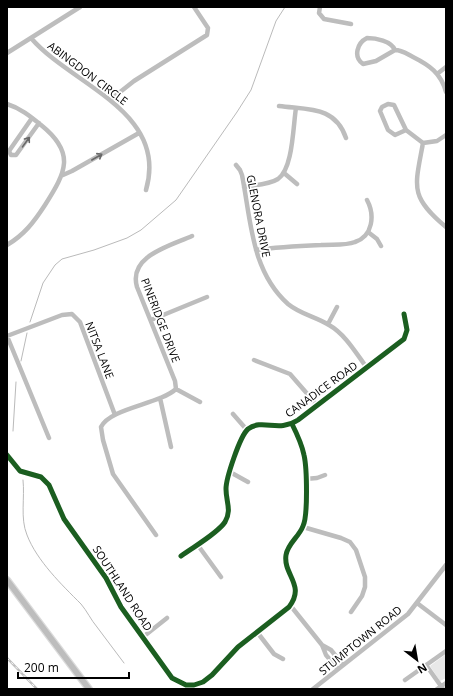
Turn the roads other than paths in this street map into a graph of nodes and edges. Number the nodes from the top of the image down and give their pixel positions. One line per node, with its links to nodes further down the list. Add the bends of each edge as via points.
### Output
1 (80, 7): 5 (street)
2 (194, 7): 11 (street, via 205,23 208,32 206,36 128,85)
3 (320, 7): 4 (street, via 319,13 324,19)
4 (350, 24)
5 (31, 38): 7 (street); 11 (street, ABINGDON CIRCLE, via 50,57)
6 (396, 50): 6 (street, via 386,42 370,38 362,40 358,47 360,62 365,64); 9 (street, via 427,64)
7 (7, 53)
8 (446, 67): 9 (street)
9 (437, 74): 10 (street)
10 (446, 92)
11 (110, 100): 18 (street, ABINGDON CIRCLE, via 125,112)
12 (7, 104): 15 (street)
13 (279, 106): 14 (street)
14 (296, 108): 20 (street, via 331,116 339,123); 23 (street, via 289,158)
15 (32, 118): 16 (street); 16 (street, one-way to 16, via 9,151 11,155 16,155)
16 (39, 123): 24 (street, via 53,135 62,148 65,158)
17 (406, 130): 17 (street, via 394,105 382,107 380,115 390,132 395,135); 21 (street)
18 (139, 133): 24 (street, one-way to 18, via 72,172); 27 (street, ABINGDON CIRCLE, via 151,161)
19 (446, 135): 21 (street, via 437,141)
20 (346, 138)
21 (423, 143): 29 (street, via 416,182 418,192 427,210)
22 (236, 165): 26 (street, GLENORA DRIVE, via 240,170)
23 (284, 173): 25 (street); 26 (street, via 274,181)
24 (62, 175): 32 (street, via 31,226)
25 (297, 184)
26 (244, 188): 34 (street, GLENORA DRIVE)
27 (146, 190)
28 (367, 200): 30 (street, via 372,212)
29 (446, 227)
30 (368, 232): 33 (street); 34 (street, via 360,240 350,244)
31 (192, 236): 38 (street, PINERIDGE DRIVE, via 154,254 138,266 135,273 136,282)
32 (7, 245)
33 (381, 246)
34 (256, 250): 39 (street, GLENORA DRIVE, via 264,273 287,303)
35 (207, 298): 38 (street)
36 (337, 307): 39 (street)
37 (404, 314): 42 (street, CANADICE ROAD, via 406,337)
38 (151, 320): 43 (street, PINERIDGE DRIVE)
39 (328, 324): 42 (street, GLENORA DRIVE, via 339,332)
40 (7, 336): 48 (street, NITSA LANE, via 62,315 74,315 83,330); 51 (street)
41 (254, 360): 46 (street, via 290,374)
42 (367, 368): 46 (street, CANADICE ROAD)
43 (176, 389): 44 (street); 45 (street)
44 (160, 398): 48 (street); 52 (street)
45 (200, 402)
46 (317, 406): 49 (street, CANADICE ROAD)
47 (233, 414): 50 (street)
48 (115, 415): 59 (street, via 101,427 109,463 121,486)
49 (292, 424): 50 (street, CANADICE ROAD, via 282,427 258,425); 56 (street, via 304,455)
50 (247, 430): 54 (street)
51 (48, 438)
52 (170, 447)
53 (7, 455): 71 (street, SOUTHLAND ROAD, via 20,471 40,477 49,485 64,519 106,578 121,607)
54 (230, 472): 57 (street); 60 (street, via 226,489 229,506 227,518 221,527)
55 (325, 475): 56 (street)
56 (305, 479): 58 (street, via 306,517)
57 (248, 482)
58 (303, 527): 66 (street, via 286,554 287,568 296,587); 67 (street, via 341,538 350,542 356,550 366,587)
59 (156, 535)
60 (197, 544): 61 (street); 63 (street)
61 (181, 556)
62 (446, 565): 65 (street, STUMPTOWN ROAD)
63 (221, 577)
64 (7, 580): 81 (main road)
65 (417, 603): 69 (street); 75 (street, STUMPTOWN ROAD, via 402,619)
66 (290, 605): 70 (street, SOUTHLAND ROAD); 72 (street)
67 (351, 612)
68 (168, 618): 71 (street)
69 (446, 625)
70 (257, 632): 71 (street, SOUTHLAND ROAD, via 230,654 208,679 190,686 172,678); 74 (street, via 274,654)
71 (143, 637)
72 (322, 645): 75 (street, via 331,650); 77 (street)
73 (446, 651): 76 (street)
74 (283, 659)
75 (343, 665): 77 (street, STUMPTOWN ROAD)
76 (426, 665): 78 (street); 80 (street)
77 (338, 669): 82 (street, STUMPTOWN ROAD)
78 (405, 680)
79 (446, 683): 80 (street)
80 (440, 688)
81 (89, 689)
82 (313, 689)

